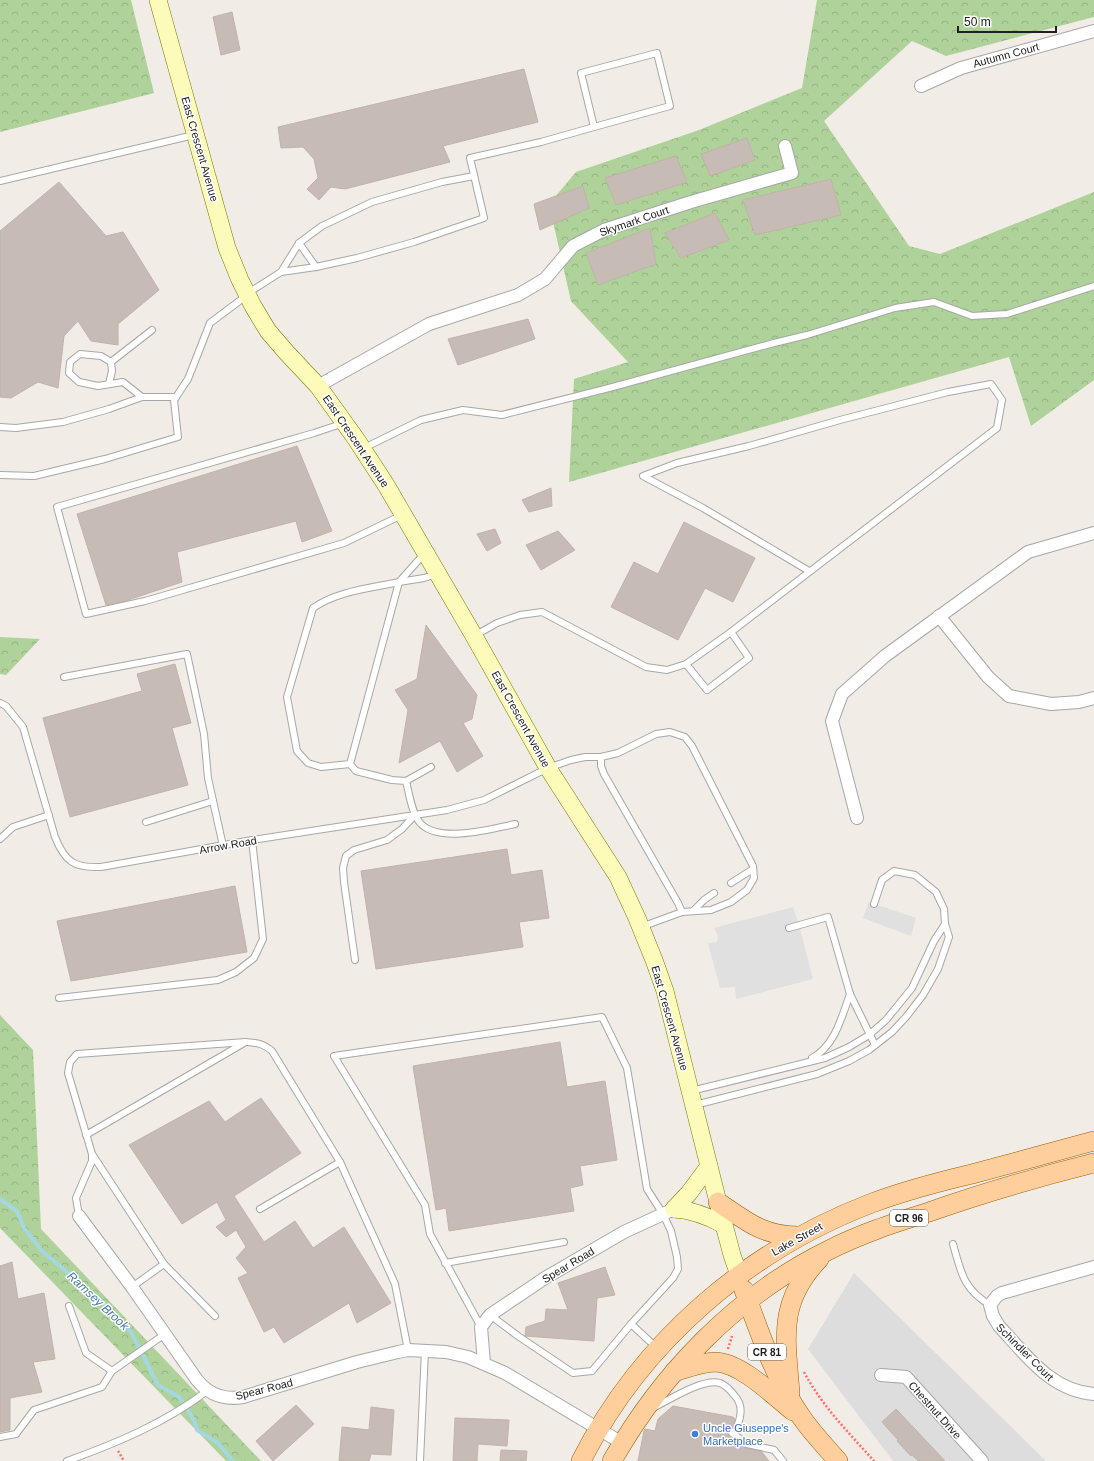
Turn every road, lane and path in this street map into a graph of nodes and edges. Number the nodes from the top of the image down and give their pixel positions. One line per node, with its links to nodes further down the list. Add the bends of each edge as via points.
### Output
1 (158, 0): 5 (street, East Crescent Avenue)
2 (1094, 31): 3 (street, Autumn Court, via 961,68)
3 (921, 86)
4 (594, 127): 4 (lane, via 581,73 657,53 670,106); 7 (lane, via 470,158)
5 (196, 135): 8 (lane); 13 (street, East Crescent Avenue, via 227,248)
6 (785, 146): 17 (street, Skymark Court, via 792,173 604,230 573,246 545,279 518,295 429,324)
7 (474, 176): 9 (lane, via 442,182 372,202 322,226); 10 (lane, via 484,218 414,242)
8 (0, 181)
9 (299, 243): 10 (lane); 11 (lane)
10 (316, 267): 11 (lane)
11 (281, 272): 13 (lane)
12 (1094, 286): 22 (lane, via 1007,314 972,316 934,302 895,308 807,335 502,415 463,410 421,420)
13 (247, 294): 17 (street, East Crescent Avenue, via 268,331); 19 (lane, via 210,323 188,379)
14 (152, 330): 15 (lane)
15 (111, 362): 16 (lane); 16 (lane, via 101,356 80,354 70,362 69,368 69,373 79,382 98,386)
16 (109, 384): 18 (lane, via 123,382)
17 (318, 386): 20 (street, East Crescent Avenue)
18 (142, 397): 19 (lane); 21 (lane, via 63,422 16,428)
19 (176, 397): 23 (lane, via 174,400 178,437 34,476)
20 (344, 423): 22 (street, East Crescent Avenue); 24 (lane, via 57,507 86,614 145,601 344,543)
21 (0, 427)
22 (362, 449): 24 (street, East Crescent Avenue)
23 (0, 475)
24 (403, 514): 26 (street, East Crescent Avenue)
25 (1094, 533): 30 (street, via 1028,552)
26 (425, 552): 28 (street, East Crescent Avenue); 29 (lane)
27 (810, 571): 27 (lane, via 997,428 1002,400 991,384 948,392 677,463 643,476); 31 (lane)
28 (438, 574): 29 (lane); 32 (street, East Crescent Avenue)
29 (399, 582): 38 (lane); 38 (lane, via 350,593 322,602 313,608 287,697 297,751 308,763 321,767)
30 (939, 616): 35 (street, via 988,677 1010,696 1051,704); 45 (street, via 885,656 842,694 832,721)
31 (731, 632): 33 (lane); 33 (lane, via 749,658 707,690)
32 (474, 636): 33 (lane, via 497,623 520,615 542,612 646,667 667,670); 40 (street, East Crescent Avenue)
33 (686, 664)
34 (64, 677): 42 (lane, via 187,654 204,734)
35 (1094, 698)
36 (3, 704): 43 (lane, Arrow Road, via 23,727)
37 (601, 756): 40 (lane, Arrow Road, via 571,760); 51 (lane, Arrow Road, via 618,753 656,734 670,732 685,737 692,746); 55 (lane, via 604,774)
38 (350, 764): 41 (lane, via 356,771)
39 (431, 767): 41 (lane)
40 (548, 768): 44 (lane, Arrow Road, via 484,800); 58 (street, East Crescent Avenue, via 618,877)
41 (406, 781): 44 (lane)
42 (213, 801): 46 (lane); 50 (lane)
43 (49, 814): 48 (lane, via 13,827); 50 (lane, Arrow Road, via 60,850 76,865 101,867)
44 (415, 815): 47 (lane, via 420,824 430,831 444,835); 49 (lane, Arrow Road); 60 (lane, via 387,840 354,850 346,856 343,868 344,882)
45 (857, 818)
46 (146, 822)
47 (515, 824)
48 (0, 839)
49 (252, 840): 50 (lane, Arrow Road); 62 (lane, via 263,939 254,958 236,972 218,980)
50 (223, 846)
51 (753, 869): 52 (lane); 56 (lane, via 754,878 747,890 731,902 711,910)
52 (731, 883)
53 (714, 893): 56 (lane)
54 (874, 904): 57 (lane, via 882,880 894,871 915,875 936,892 944,909)
55 (682, 912): 56 (lane); 58 (lane)
56 (694, 912)
57 (945, 924): 63 (lane, via 912,988 886,1020); 65 (lane, via 949,937 935,976 906,1018)
58 (641, 928): 67 (street, East Crescent Avenue, via 665,991)
59 (789, 928): 61 (lane, via 828,917)
60 (355, 960)
61 (850, 994): 63 (lane); 66 (lane, via 832,1038 818,1055)
62 (59, 998)
63 (869, 1035): 65 (lane); 66 (lane, via 825,1058)
64 (246, 1042): 68 (lane); 68 (lane, via 77,1054 70,1062 68,1073); 71 (lane, via 263,1044 272,1051)
65 (875, 1045): 67 (lane, via 849,1061 817,1074)
66 (807, 1061): 67 (lane)
67 (692, 1098): 73 (street, East Crescent Avenue)
68 (86, 1135): 70 (lane)
69 (1094, 1141): 79 (main road, Lake Street / CR 96, via 898,1194)
70 (92, 1154): 77 (lane, via 92,1161 76,1198); 84 (lane)
71 (340, 1162): 75 (lane); 98 (lane, via 395,1284)
72 (1094, 1163): 82 (main road, CR 96, via 946,1206 870,1232)
73 (709, 1166): 74 (street, East Crescent Avenue); 76 (street, via 689,1193)
74 (718, 1202): 78 (street, East Crescent Avenue); 79 (main road, via 759,1228 779,1235)
75 (260, 1209)
76 (669, 1212): 78 (street, via 691,1211); 83 (lane, via 648,1189 627,1068 602,1017 334,1056 425,1205 430,1234); 91 (street, Spear Road, via 624,1232 545,1278); 93 (lane, via 678,1269 674,1278)
77 (79, 1216): 87 (street)
78 (724, 1225): 86 (street, East Crescent Avenue)
79 (798, 1236): 86 (main road, Lake Street / CR 96)
80 (564, 1242): 83 (lane)
81 (953, 1244): 89 (lane, via 965,1281 974,1294)
82 (828, 1250): 88 (main road, CR 96, via 792,1270); 108 (main road, via 805,1275 790,1306 786,1335)
83 (445, 1263): 94 (lane)
84 (164, 1264): 87 (lane); 92 (lane)
85 (1094, 1267): 89 (street, via 1002,1294)
86 (739, 1275): 88 (main road, East Crescent Avenue); 97 (main road, Lake Street, via 686,1320)
87 (132, 1287): 96 (street)
88 (748, 1301): 104 (main road, via 710,1334); 108 (main road, East Crescent Avenue / CR 81, via 768,1356)
89 (990, 1305): 107 (street, Schindler Court, via 999,1326 1045,1374 1064,1387 1084,1394)
90 (69, 1306): 103 (lane, via 86,1353)
91 (490, 1315): 93 (lane, via 573,1373 592,1371); 94 (street, Spear Road)
92 (215, 1316)
93 (632, 1324): 97 (lane)
94 (481, 1327): 101 (street)
95 (733, 1330): 100 (path)
96 (165, 1334): 103 (lane); 106 (street)
97 (658, 1349): 111 (main road, Lake Street)
98 (408, 1350): 99 (street, Spear Road); 106 (street, Spear Road, via 357,1362 243,1397 221,1397)
99 (425, 1350): 101 (street, Spear Road, via 446,1352); 115 (lane)
100 (727, 1354)
101 (484, 1363): 111 (street, Spear Road, via 505,1372)
102 (803, 1369): 120 (path, via 829,1410)
103 (112, 1371): 112 (lane, via 102,1386 34,1410 16,1434)
104 (673, 1373): 109 (main road); 110 (main road, via 704,1364 725,1364 744,1372)
105 (881, 1375): 121 (street, Chestnut Drive, via 906,1378)
106 (207, 1391): 114 (lane, via 172,1415 140,1431)
107 (1094, 1394)
108 (791, 1401): 110 (main road, East Crescent Avenue / CR 81)
109 (641, 1414): 113 (main road); 118 (lane, via 701,1384 720,1383 730,1389 742,1408 736,1430 732,1433 747,1444 774,1450)
110 (803, 1419): 119 (main road, East Crescent Avenue / CR 81)
111 (599, 1429): 113 (street, Spear Road); 116 (main road, Lake Street)
112 (0, 1437)
113 (622, 1443): 117 (main road)
114 (67, 1461)
115 (420, 1461)
116 (581, 1461)
117 (612, 1461)
118 (783, 1461)
119 (838, 1461)
120 (874, 1461)
121 (982, 1461)

